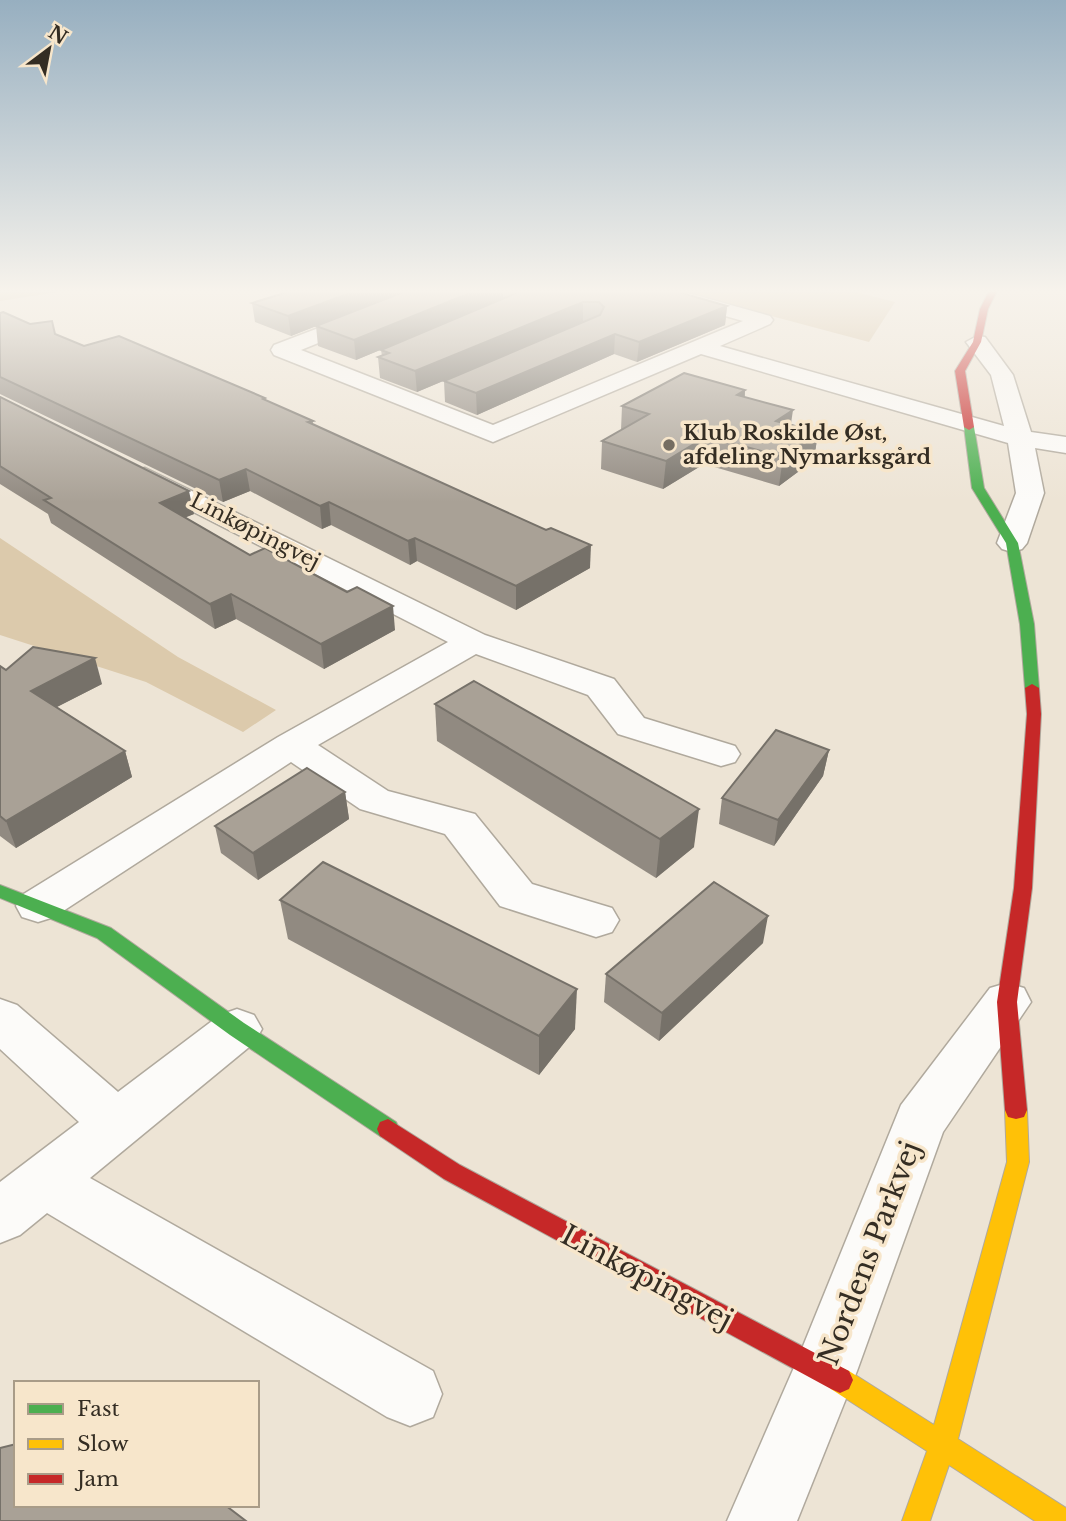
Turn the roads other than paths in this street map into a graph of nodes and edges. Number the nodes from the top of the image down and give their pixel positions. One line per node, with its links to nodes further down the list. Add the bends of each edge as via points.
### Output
1 (306, 360): 7 (street)
2 (664, 360): 9 (street, via 493,434)
3 (743, 360): 10 (street)
4 (966, 360): 10 (street, Nordens Parkvej, via 960,371)
5 (991, 360): 11 (street, via 1002,375)
6 (370, 365): 7 (street)
7 (345, 376): 9 (street)
8 (441, 393): 9 (street)
9 (416, 404)
10 (966, 422): 11 (street); 14 (street, Nordens Parkvej, via 978,488)
11 (1020, 438): 12 (street); 14 (street, via 1030,493)
12 (1066, 445)
13 (122, 464): 15 (street, Linkøpingvej)
14 (1012, 543): 21 (street, Nordens Parkvej, via 1027,624 1034,714 1023,888)
15 (473, 642): 16 (street); 17 (street, Linkøpingvej, via 601,687 631,726)
16 (291, 745): 19 (street); 20 (street, via 374,800 460,824 516,895)
17 (721, 754)
18 (0, 891): 19 (street, Linkøpingvej)
19 (38, 906): 23 (street, Linkøpingvej, via 104,933)
20 (596, 920)
21 (1007, 1002): 27 (street, Nordens Parkvej, via 920,1121); 29 (street, Nordens Parkvej, via 1018,1162)
22 (0, 1019): 24 (street)
23 (237, 1029): 24 (street); 27 (street, Linkøpingvej, via 453,1172)
24 (118, 1125): 25 (street)
25 (46, 1182): 26 (street); 28 (street)
26 (0, 1216)
27 (825, 1370): 29 (street, Linkøpingvej); 30 (street, Nordens Parkvej)
28 (410, 1394)
29 (943, 1443): 31 (street, Nordens Parkvej); 32 (street, Linkøpingvej)
30 (762, 1521)
31 (916, 1521)
32 (1061, 1521)

